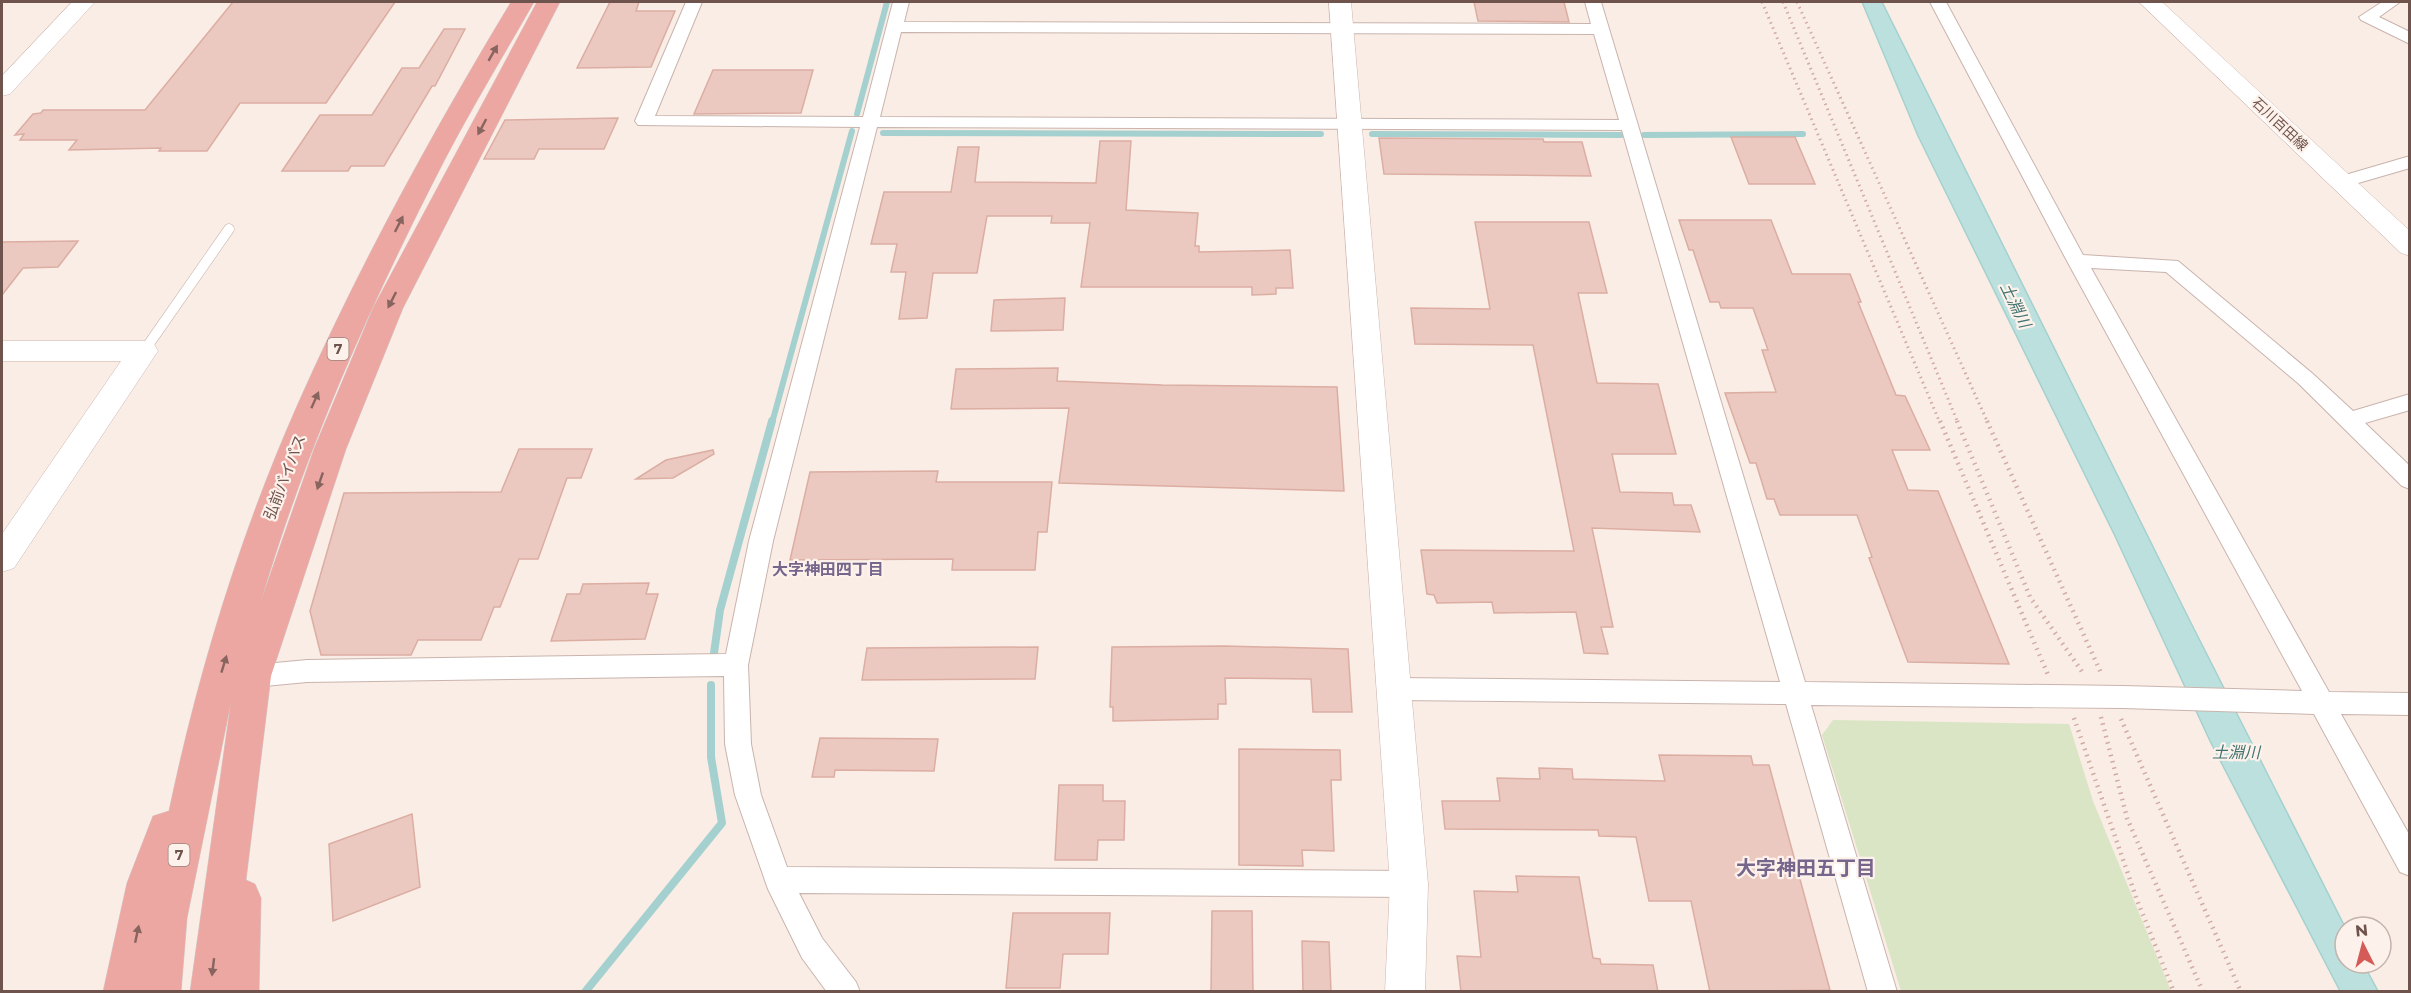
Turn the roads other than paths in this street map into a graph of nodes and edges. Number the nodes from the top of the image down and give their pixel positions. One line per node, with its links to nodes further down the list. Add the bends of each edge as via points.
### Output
1 (84, 2): 14 (street)
2 (522, 2): 35 (highway, 弘前バイパス / 7, one-way to 2, via 266,527 312,408 358,305 432,159)
3 (549, 2): 30 (highway, 7, one-way to 30, via 388,308 330,449)
4 (694, 2): 15 (street, via 644,121)
5 (902, 2): 11 (street)
6 (1593, 2): 12 (street)
7 (1938, 2): 22 (street)
8 (2150, 2): 19 (street, 石川百田線)
9 (2392, 2): 13 (street, via 2367,17)
10 (1341, 15): 11 (street); 12 (street); 16 (street)
11 (895, 27): 15 (street)
12 (1602, 29): 17 (street)
13 (2409, 39)
14 (2, 89)
15 (872, 122): 16 (street); 29 (street, via 761,542)
16 (1349, 124): 17 (street); 31 (street)
17 (1630, 125): 32 (street)
18 (2409, 162): 19 (street)
19 (2341, 182): 21 (street, 石川百田線)
20 (229, 229): 24 (lane)
21 (2409, 247)
22 (2077, 261): 26 (street, via 2171,266 2306,378); 33 (street)
23 (2, 351): 24 (street)
24 (144, 351): 28 (street)
25 (2409, 402): 26 (street)
26 (2350, 420): 27 (street)
27 (2409, 480)
28 (2, 559)
29 (736, 665): 30 (street, via 308,671); 38 (street, via 738,744 748,795)
30 (253, 676): 36 (highway, 7)
31 (1395, 689): 32 (street); 39 (street)
32 (1796, 694): 33 (street, via 2112,704); 46 (street)
33 (2320, 704): 34 (street); 37 (street)
34 (2409, 704)
35 (207, 720): 40 (highway, one-way to 35, via 147,883); 41 (highway, 弘前バイパス / 7, via 166,918)
36 (247, 722): 42 (highway, 7, one-way to 42); 43 (highway)
37 (2409, 863)
38 (778, 880): 39 (street); 44 (street, via 812,948)
39 (1409, 884): 45 (street)
40 (124, 992)
41 (160, 992)
42 (211, 992)
43 (238, 992)
44 (846, 992)
45 (1405, 992)
46 (1883, 992)

